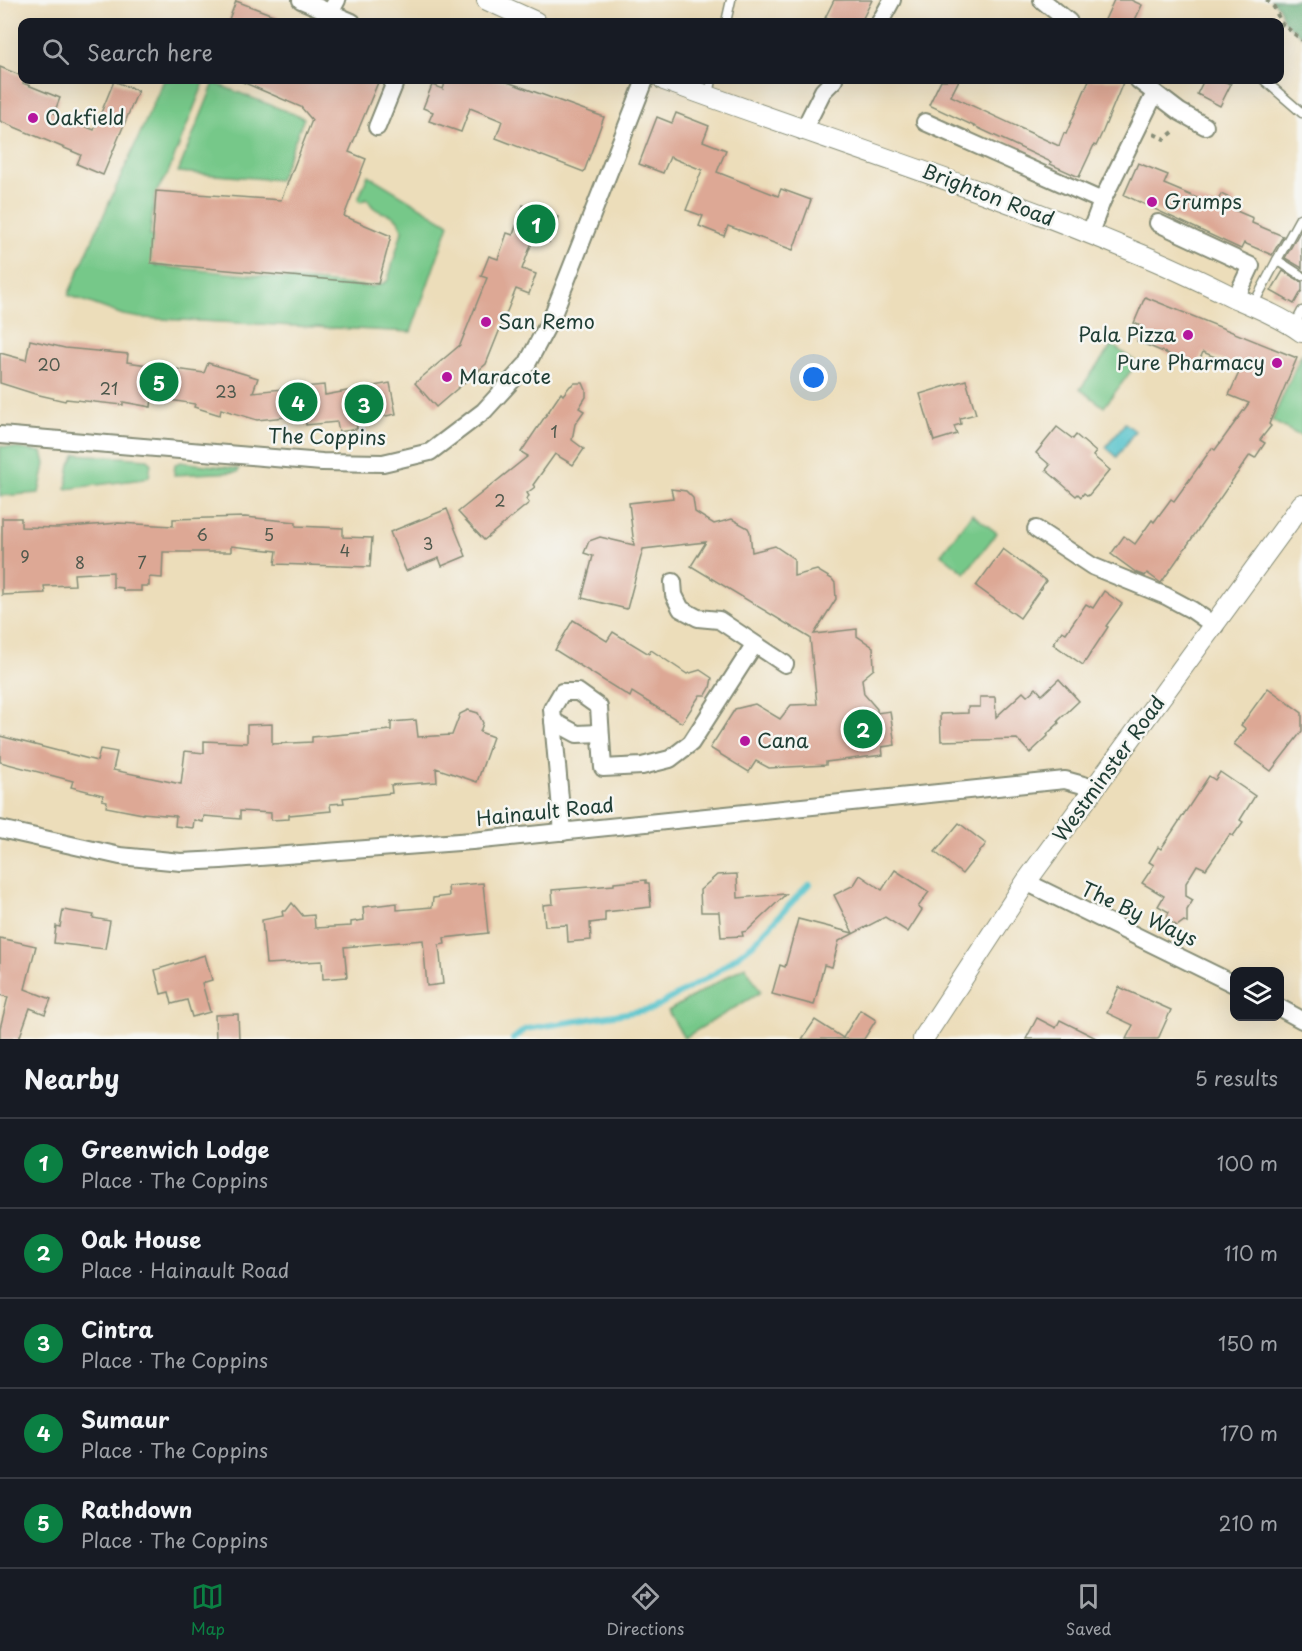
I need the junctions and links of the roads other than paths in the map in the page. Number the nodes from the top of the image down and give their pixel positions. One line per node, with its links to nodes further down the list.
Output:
1 (301, 0): 6 (street)
2 (487, 0): 8 (street)
3 (731, 0): 9 (lane)
4 (892, 0): 10 (street)
5 (1047, 4): 11 (street); 12 (street)
6 (334, 7): 7 (street)
7 (346, 18)
8 (527, 18)
9 (727, 18)
10 (882, 18)
11 (1038, 18)
12 (1064, 18)
13 (394, 84): 24 (street)
14 (643, 84): 34 (street, The Coppins)
15 (687, 84): 19 (street, Brighton Road)
16 (830, 84): 25 (street)
17 (1143, 84): 20 (street)
18 (1269, 84): 21 (lane)
19 (710, 88): 25 (street, Brighton Road)
20 (1155, 93): 23 (street); 26 (street)
21 (1302, 113)
22 (925, 122): 26 (street)
23 (1200, 123)
24 (377, 127)
25 (803, 131): 29 (street, Brighton Road)
26 (1102, 201): 29 (street)
27 (1302, 219): 30 (lane)
28 (1158, 223): 32 (street)
29 (1090, 233): 32 (street, Brighton Road)
30 (1277, 260): 31 (lane); 32 (lane)
31 (1302, 276)
32 (1244, 302): 33 (street, Brighton Road)
33 (1299, 323)
34 (0, 435)
35 (1302, 504): 38 (street, Westminster Road)
36 (1036, 529): 38 (street)
37 (673, 582): 39 (street)
38 (1215, 626): 43 (street, Westminster Road)
39 (754, 645): 40 (street); 42 (street)
40 (786, 664)
41 (553, 721): 42 (street); 42 (street); 45 (street)
42 (600, 733)
43 (1094, 788): 45 (street, Hainault Road); 46 (street, Westminster Road)
44 (0, 829): 45 (street, Hainault Road)
45 (563, 832)
46 (1026, 882): 47 (street, The By Ways); 50 (street, Westminster Road)
47 (1230, 982)
48 (1284, 1010): 49 (street)
49 (1302, 1020)
50 (923, 1039)

